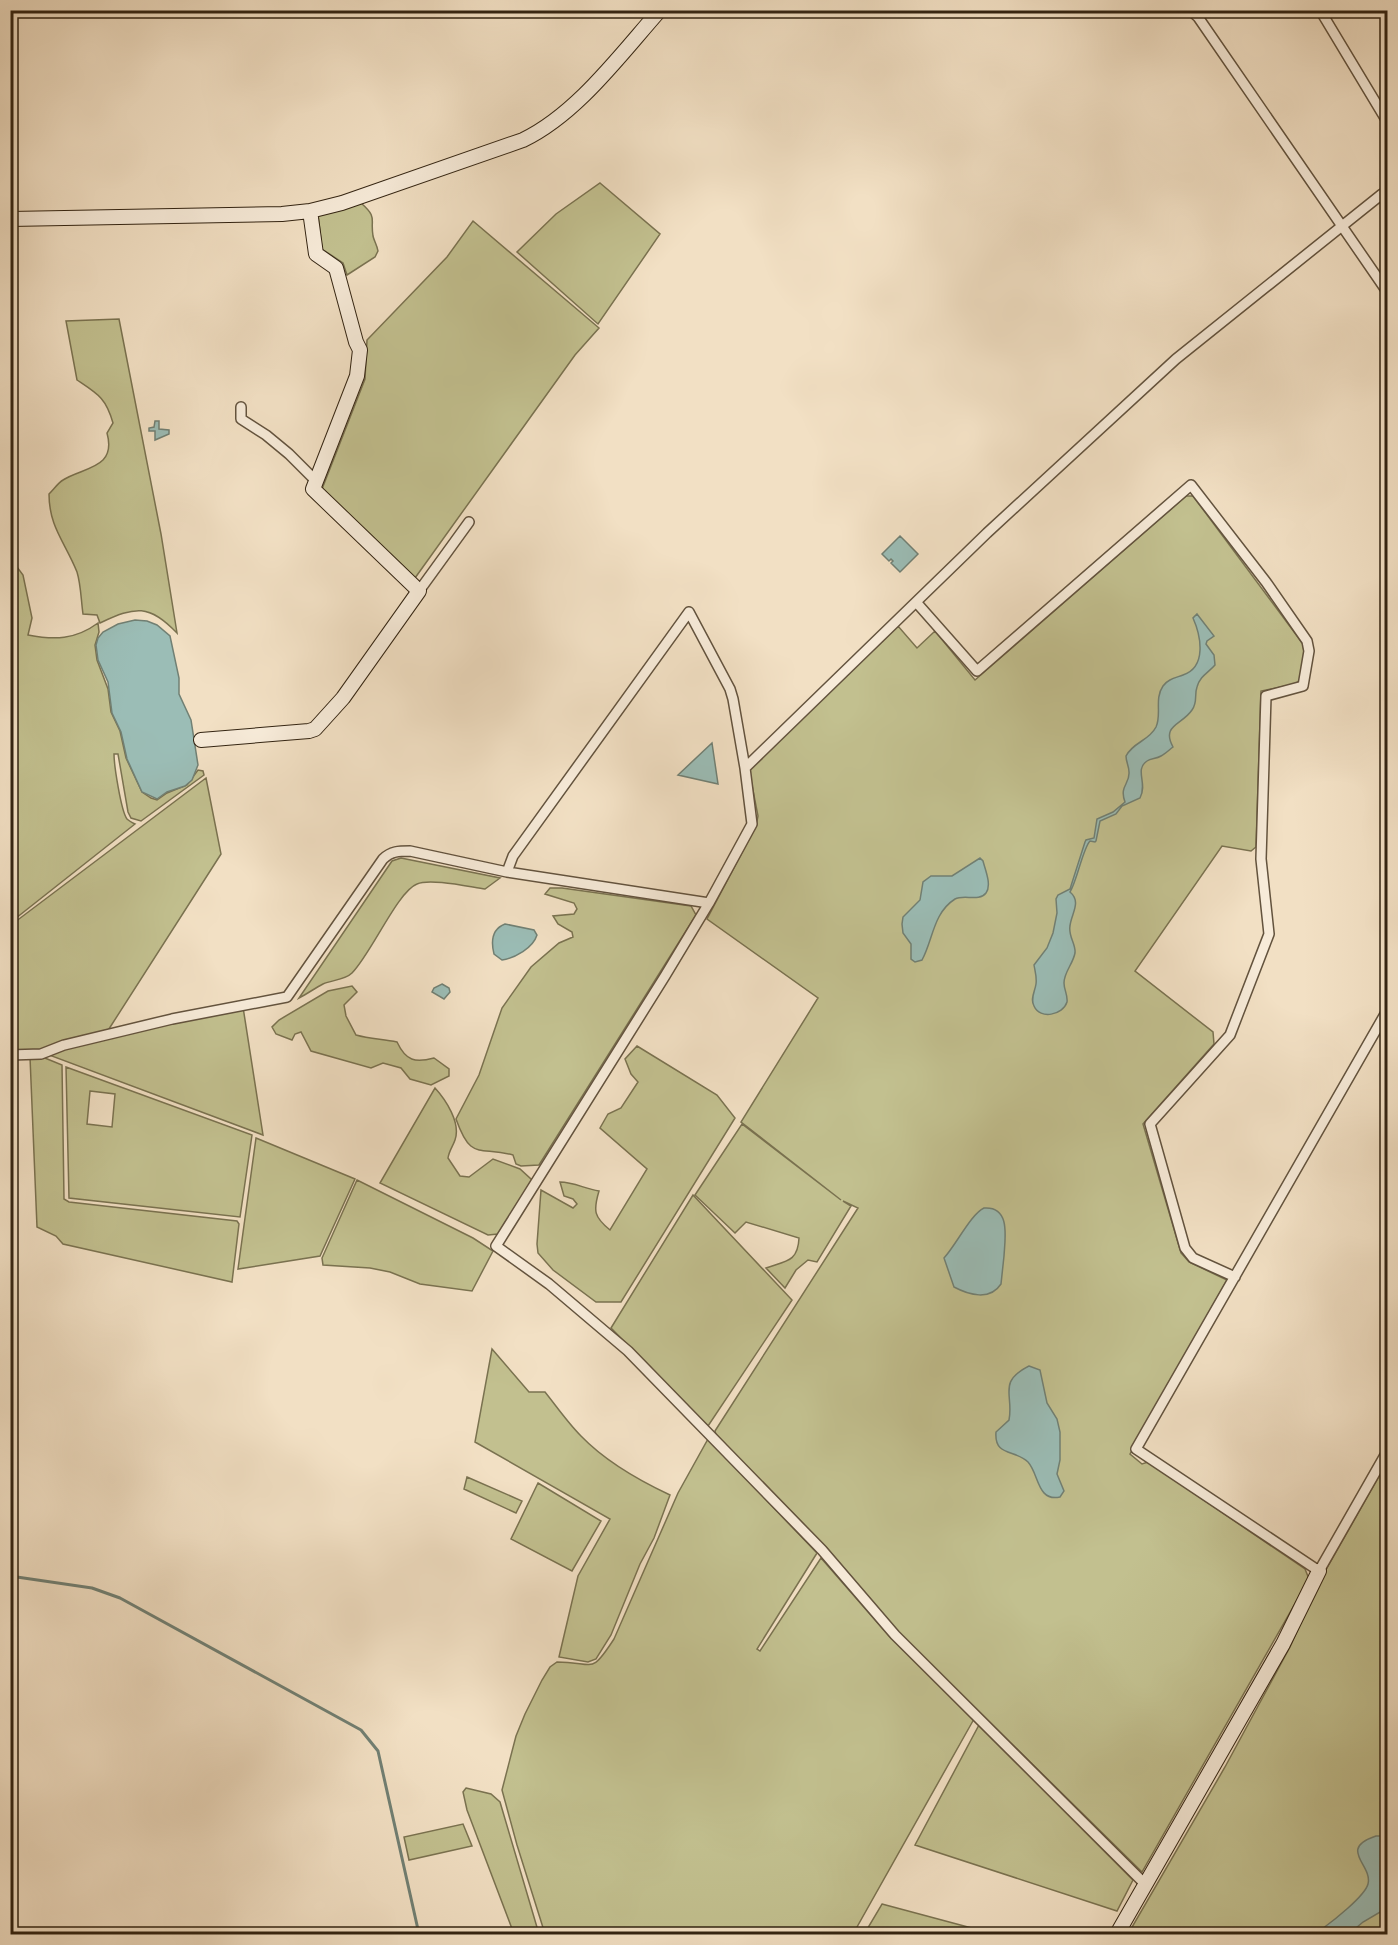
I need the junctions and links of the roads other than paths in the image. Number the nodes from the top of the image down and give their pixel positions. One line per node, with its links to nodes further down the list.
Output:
1 (660, 10): 6 (street)
2 (1190, 10): 8 (street)
3 (1320, 10): 4 (street)
4 (1388, 123)
5 (1388, 196): 8 (street)
6 (310, 211): 7 (street); 11 (street)
7 (10, 219)
8 (1342, 226): 9 (street); 14 (street)
9 (1388, 293)
10 (242, 407): 11 (street)
11 (316, 481): 13 (street)
12 (469, 522): 13 (street)
13 (419, 591): 15 (street)
14 (916, 602): 16 (street); 21 (street)
15 (201, 740)
16 (745, 768): 17 (street); 18 (street)
17 (507, 872): 18 (street); 20 (street)
18 (709, 903): 24 (street)
19 (1388, 1009): 21 (street)
20 (10, 1054)
21 (1235, 1277): 23 (street)
22 (1388, 1450): 23 (street)
23 (1319, 1571): 24 (street)
24 (1146, 1884): 25 (street)
25 (1117, 1935)

